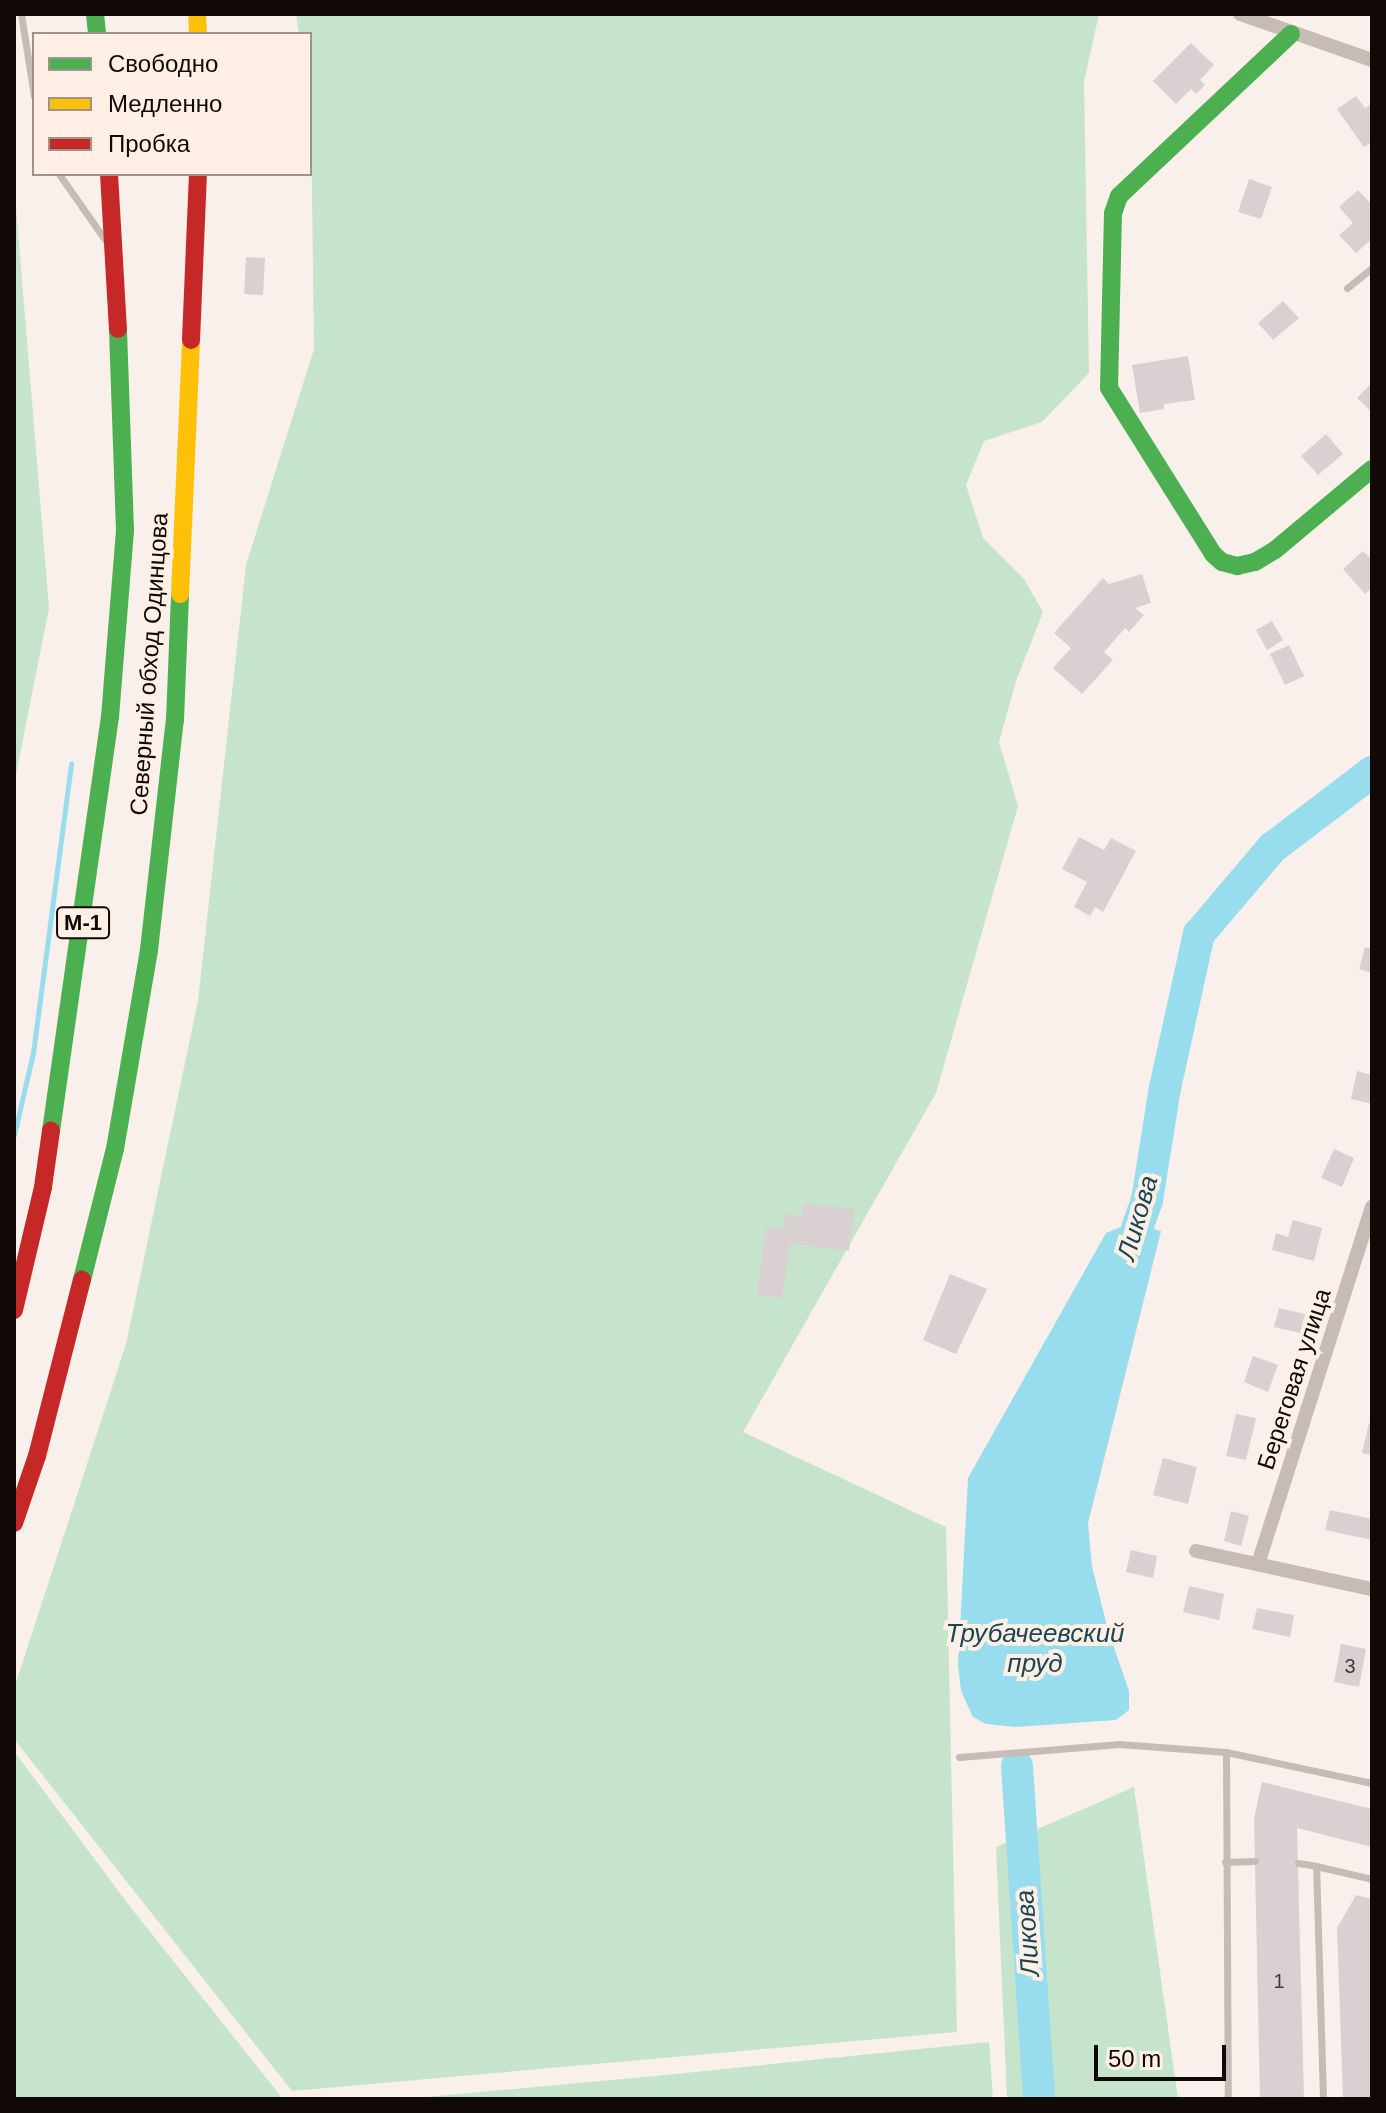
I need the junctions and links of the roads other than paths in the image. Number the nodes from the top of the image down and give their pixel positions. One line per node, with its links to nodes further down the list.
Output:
1 (21, 14): 5 (lane)
2 (1240, 14): 3 (street)
3 (1291, 34): 4 (street); 12 (main road)
4 (1372, 60)
5 (32, 83)
6 (60, 176): 9 (lane)
7 (109, 176): 9 (main road, Северный обход Одинцова / М-1)
8 (198, 176): 15 (main road, Северный обход Одинцова)
9 (116, 255): 14 (main road, Северный обход Одинцова / М-1)
10 (1372, 268): 11 (lane)
11 (1347, 288)
12 (1372, 469)
13 (1372, 1207): 17 (street, Береговая улица)
14 (14, 1310)
15 (14, 1523)
16 (1196, 1551): 17 (street)
17 (1258, 1564): 18 (street)
18 (1372, 1589)
19 (1226, 1752): 20 (lane); 21 (lane); 23 (lane)
20 (959, 1757)
21 (1372, 1783)
22 (1255, 1861): 23 (lane)
23 (1225, 1862): 27 (lane)
24 (1298, 1863): 25 (lane)
25 (1316, 1866): 26 (lane); 28 (lane)
26 (1372, 1879)
27 (1228, 2099)
28 (1323, 2099)

